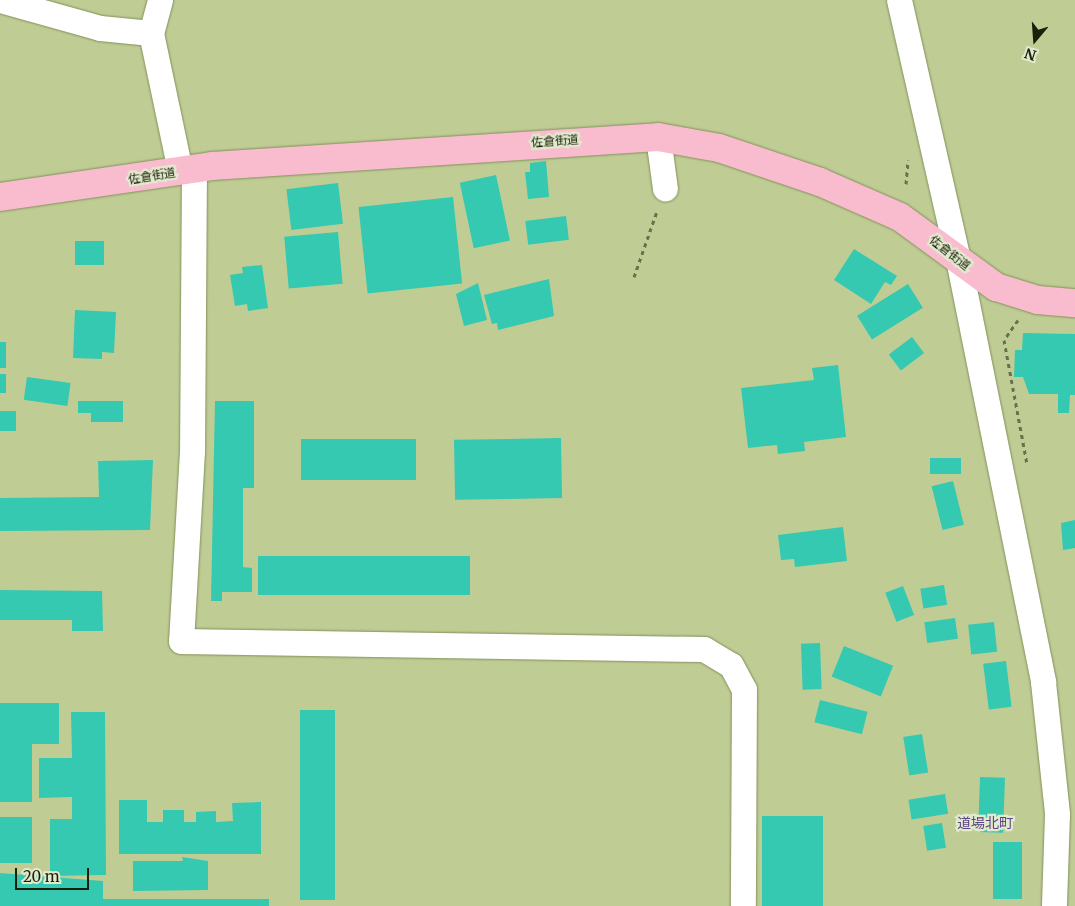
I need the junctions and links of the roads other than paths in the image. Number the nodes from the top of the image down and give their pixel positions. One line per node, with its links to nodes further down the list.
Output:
1 (0, 0): 4 (street)
2 (160, 0): 4 (street)
3 (898, 0): 9 (street)
4 (151, 33): 6 (street)
5 (658, 137): 6 (highway, 佐倉街道); 7 (street); 9 (highway, 佐倉街道)
6 (187, 170): 8 (highway, 佐倉街道); 11 (street)
7 (665, 189)
8 (0, 197)
9 (958, 259): 10 (highway, 佐倉街道); 12 (street)
10 (1075, 303)
11 (743, 906)
12 (1054, 906)

